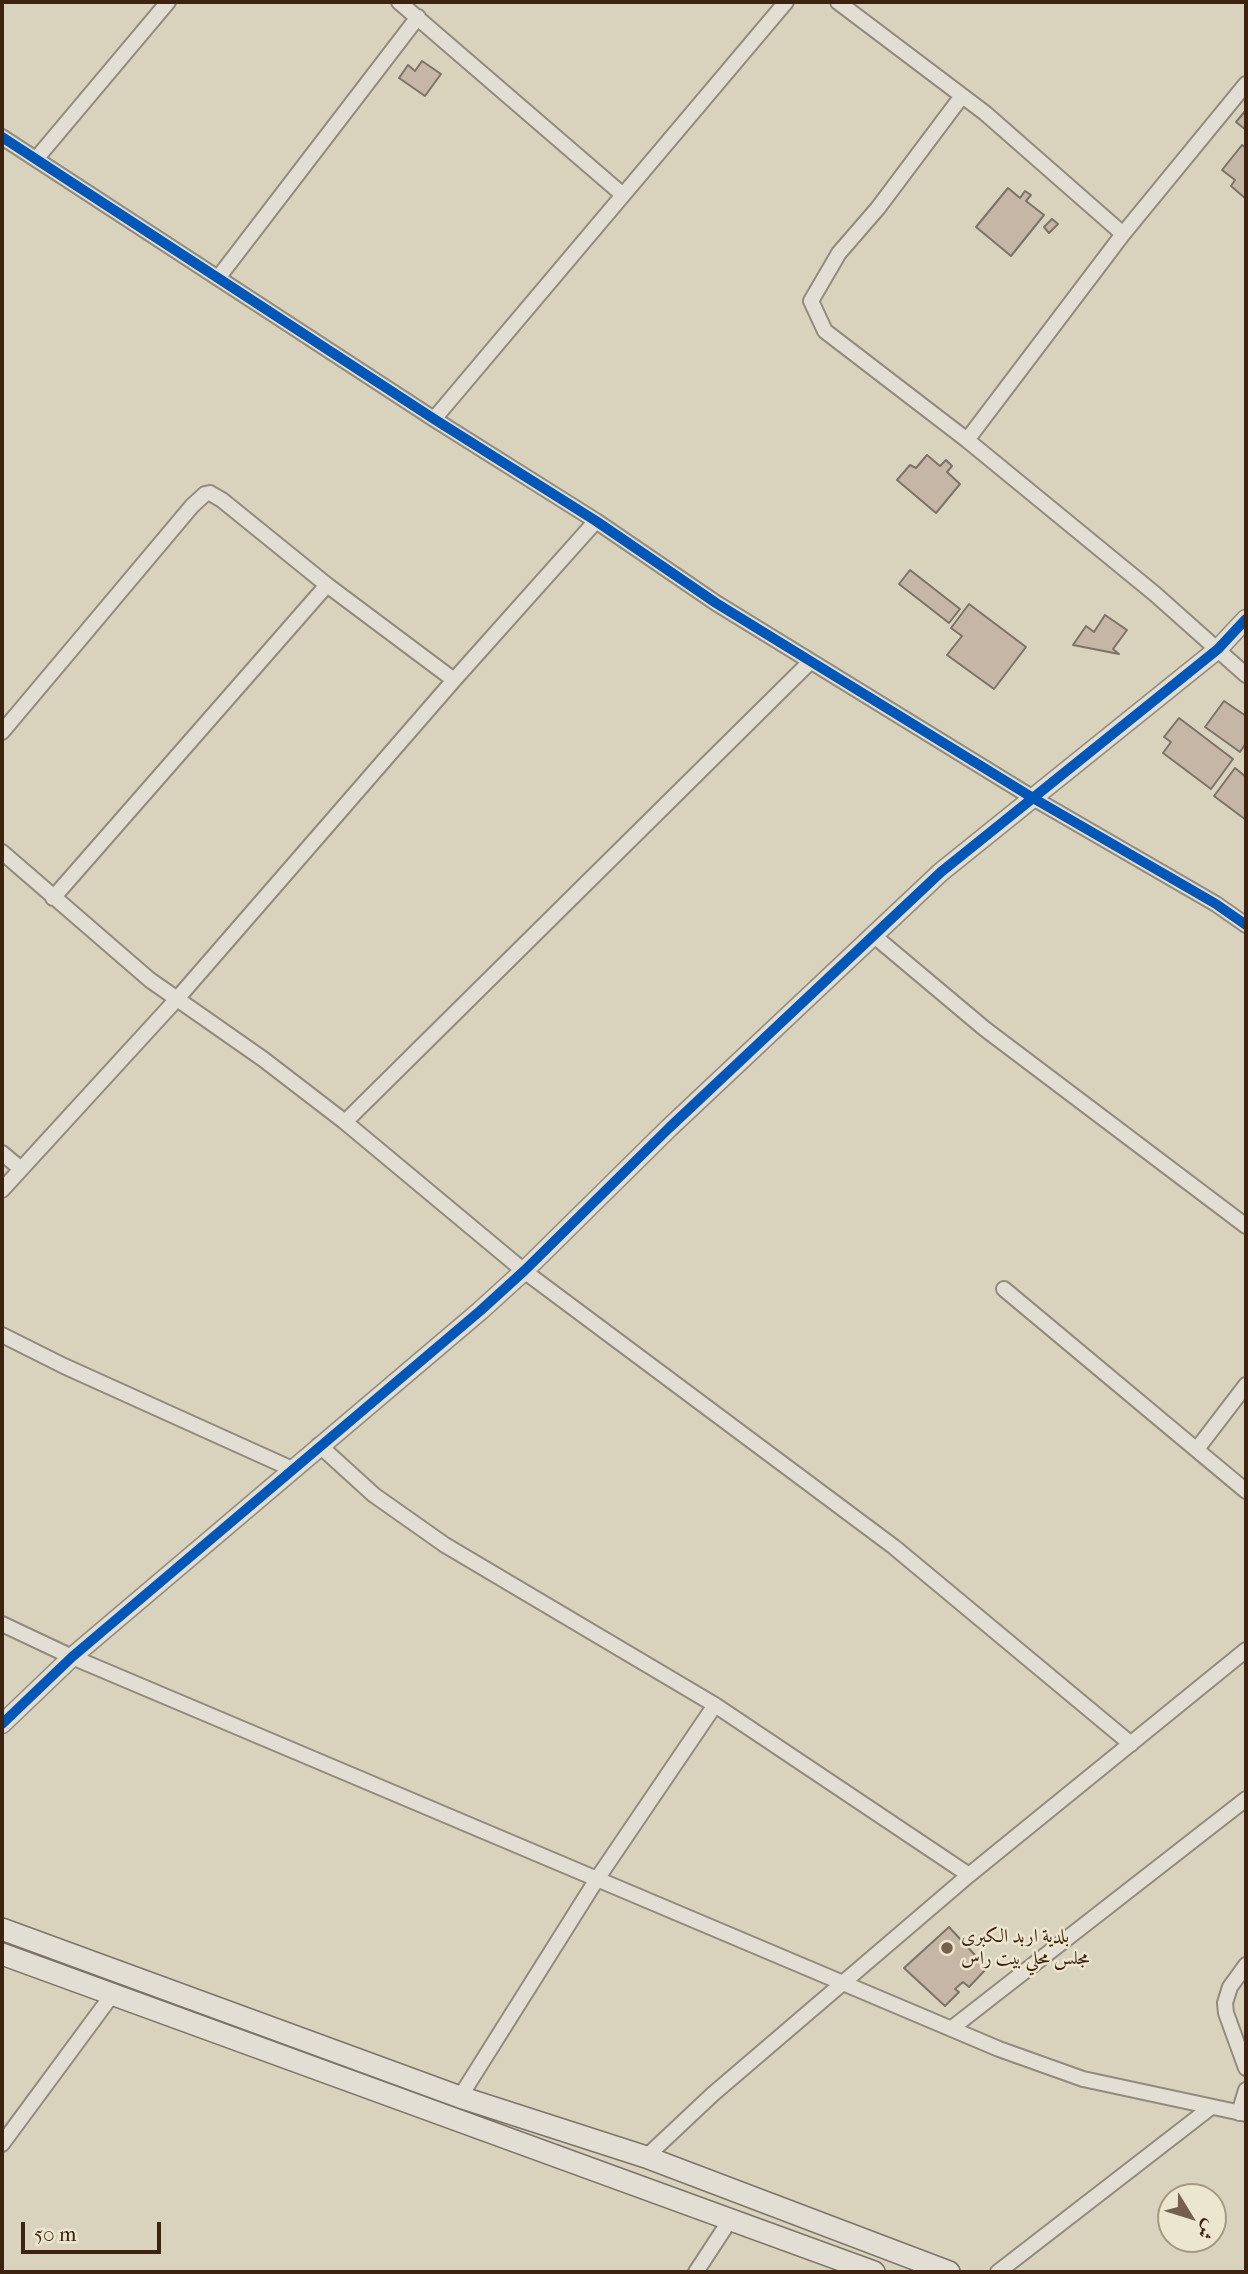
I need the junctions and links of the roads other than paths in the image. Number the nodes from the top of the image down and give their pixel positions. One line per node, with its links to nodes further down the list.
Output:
1 (168, 2): 9 (street)
2 (399, 2): 5 (street)
3 (786, 2): 10 (street)
4 (838, 2): 7 (street)
5 (418, 17): 10 (street); 12 (street)
6 (1246, 84): 11 (street)
7 (962, 96): 11 (street); 14 (street)
8 (2, 137): 9 (street)
9 (36, 159): 12 (street)
10 (624, 195): 13 (street)
11 (1123, 234): 14 (street)
12 (218, 278): 13 (street)
13 (434, 419): 15 (street)
14 (967, 440): 18 (street)
15 (596, 521): 19 (street); 21 (street)
16 (327, 584): 21 (street); 22 (street); 25 (street)
17 (1246, 619): 18 (street)
18 (1218, 649): 20 (street); 23 (street)
19 (810, 662): 23 (street); 29 (street)
20 (1246, 675)
21 (454, 680): 28 (street)
22 (2, 732)
23 (1033, 798): 26 (street); 27 (street)
24 (2, 852): 25 (street)
25 (53, 898): 28 (street)
26 (1246, 925)
27 (873, 935): 33 (street); 34 (street)
28 (176, 1000): 29 (street); 31 (street)
29 (345, 1122): 34 (street)
30 (2, 1153): 31 (street)
31 (21, 1169): 32 (street)
32 (2, 1190)
33 (1246, 1226)
34 (524, 1271): 38 (street); 47 (street)
35 (1004, 1289): 39 (street)
36 (2, 1335): 40 (street)
37 (1246, 1385): 39 (street)
38 (320, 1445): 40 (street); 45 (street)
39 (1197, 1449): 41 (street)
40 (292, 1469): 44 (street)
41 (1246, 1491)
42 (2, 1624): 44 (street)
43 (1246, 1650): 47 (street)
44 (72, 1657): 46 (street); 50 (street)
45 (715, 1705): 49 (street); 50 (street)
46 (2, 1724)
47 (1131, 1744): 49 (street)
48 (1246, 1799): 56 (street)
49 (969, 1875): 54 (street)
50 (597, 1880): 54 (street); 59 (street)
51 (2, 1929): 59 (main road)
52 (2, 1954): 55 (main road)
53 (1246, 1965): 57 (street)
54 (842, 1982): 56 (street); 63 (street)
55 (112, 1995): 62 (street); 64 (main road)
56 (952, 2028): 60 (street)
57 (1246, 2068)
58 (1246, 2090): 61 (street)
59 (460, 2097): 63 (main road)
60 (1210, 2108): 61 (street); 68 (street)
61 (1242, 2113)
62 (2, 2144)
63 (646, 2157): 67 (main road)
64 (730, 2220): 65 (street); 66 (main road)
65 (695, 2272)
66 (873, 2272)
67 (949, 2272)
68 (998, 2272)

